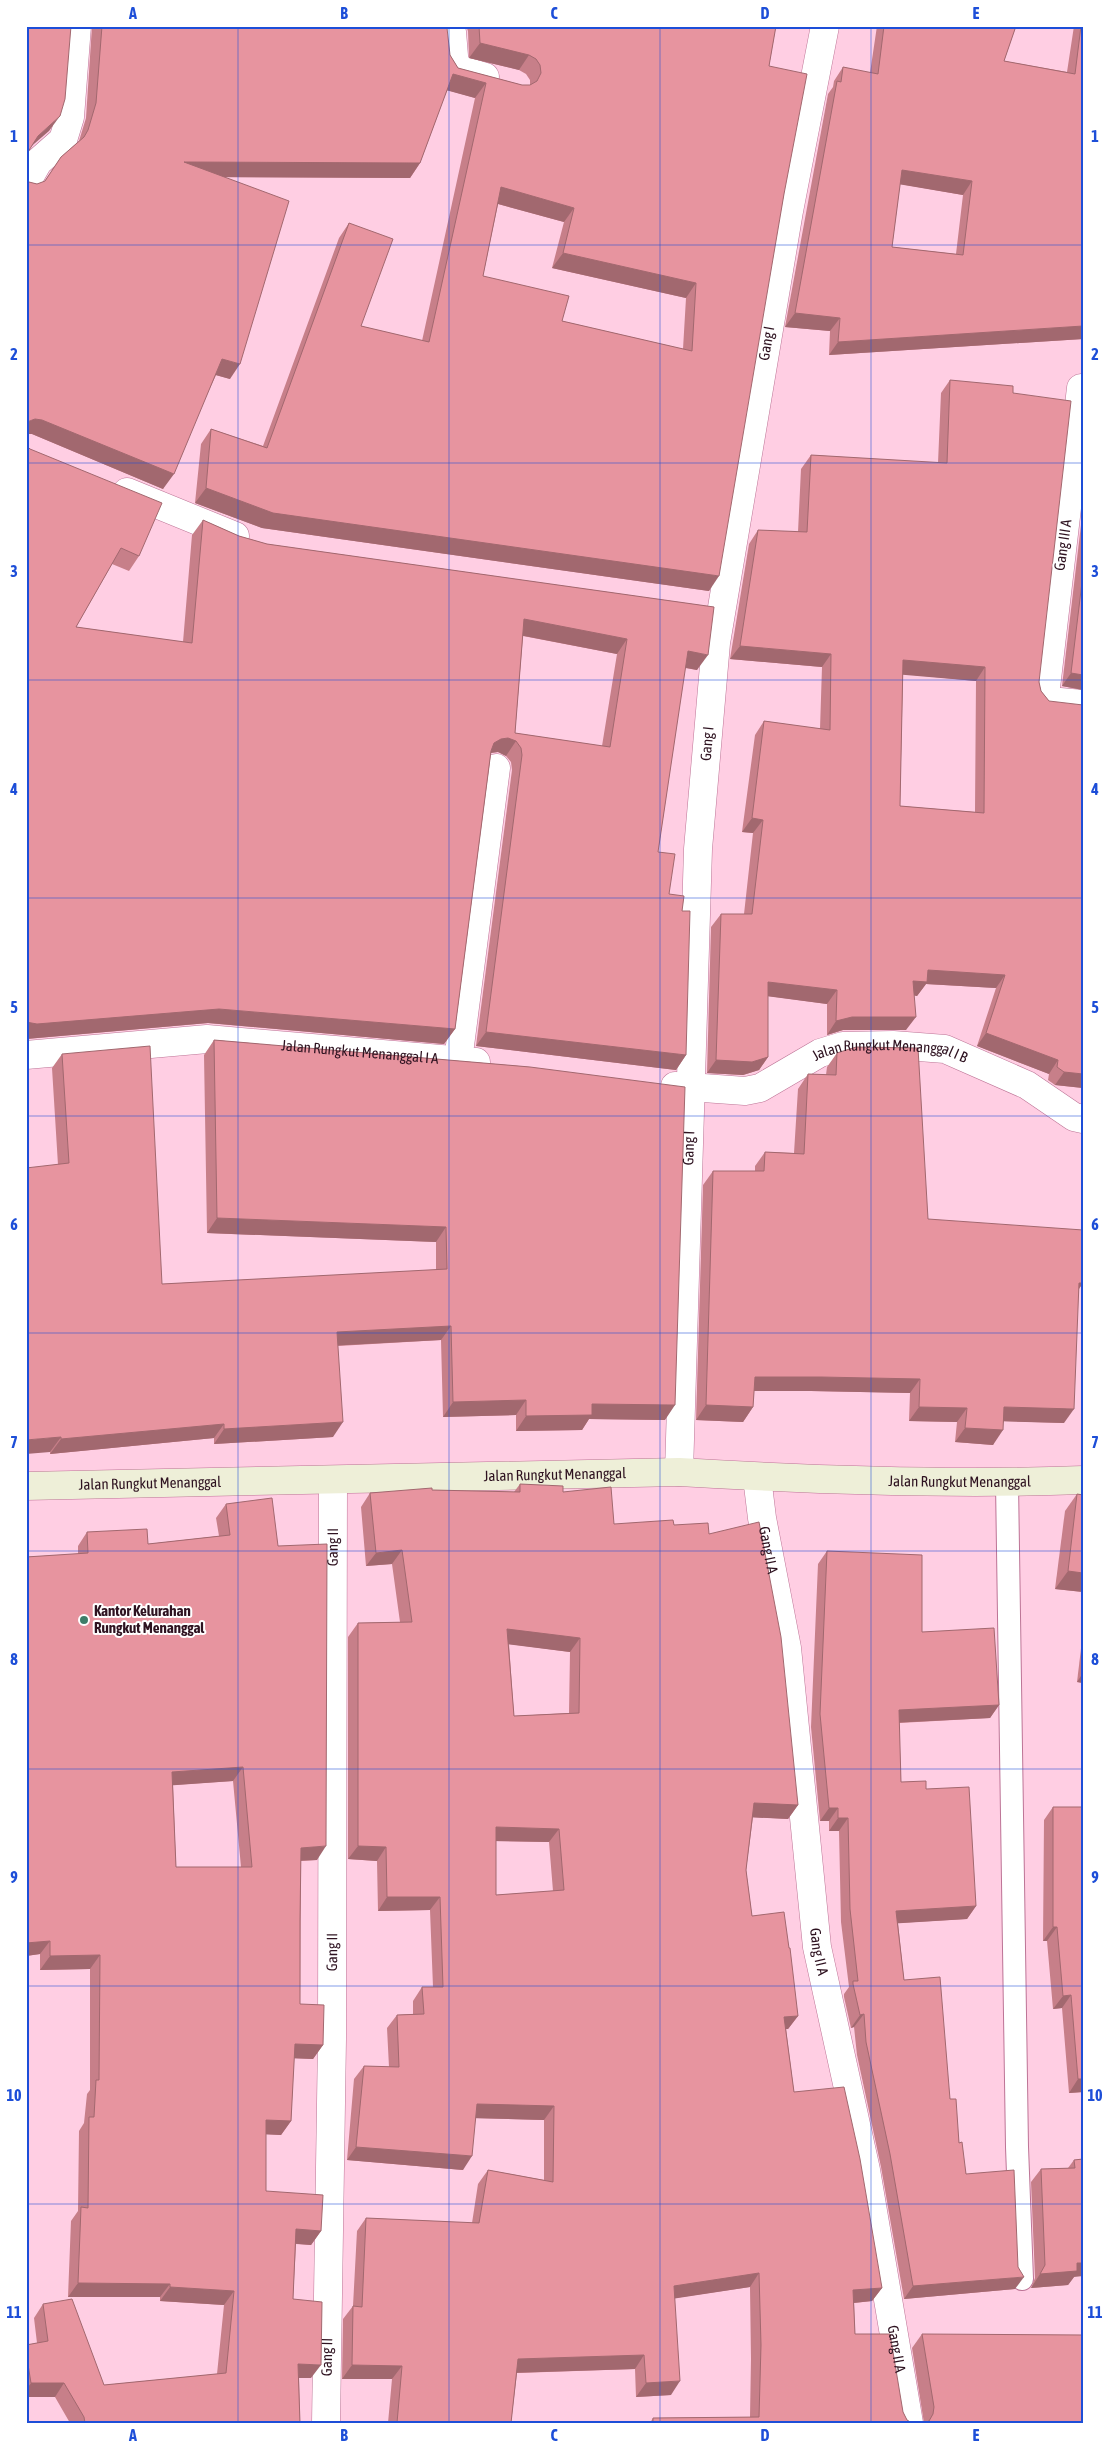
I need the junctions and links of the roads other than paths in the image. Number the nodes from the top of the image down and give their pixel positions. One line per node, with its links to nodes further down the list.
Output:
1 (77, 26): 5 (street)
2 (423, 26): 4 (street)
3 (825, 26): 15 (street, Gang I)
4 (506, 82)
5 (30, 167)
6 (1081, 388): 9 (street, Gang III A)
7 (106, 483): 8 (street)
8 (259, 543)
9 (1083, 704)
10 (496, 768): 12 (street)
11 (26, 1055): 12 (street, Jalan Rungkut Menanggal I A)
12 (458, 1061): 13 (street, Jalan Rungkut Menanggal I A)
13 (503, 1065)
14 (654, 1083): 15 (street)
15 (692, 1088): 16 (street, Jalan Rungkut Menanggal I B); 17 (street, Gang I)
16 (1083, 1119)
17 (679, 1472): 18 (main road, Jalan Rungkut Menanggal); 19 (main road, Jalan Rungkut Menanggal)
18 (757, 1477): 21 (main road, Jalan Rungkut Menanggal); 25 (street, Gang II A)
19 (333, 1480): 22 (main road, Jalan Rungkut Menanggal); 24 (street, Gang II)
20 (1083, 1480): 21 (main road, Jalan Rungkut Menanggal)
21 (1007, 1483): 23 (lane)
22 (26, 1486)
23 (1022, 2279)
24 (326, 2423)
25 (909, 2423)

